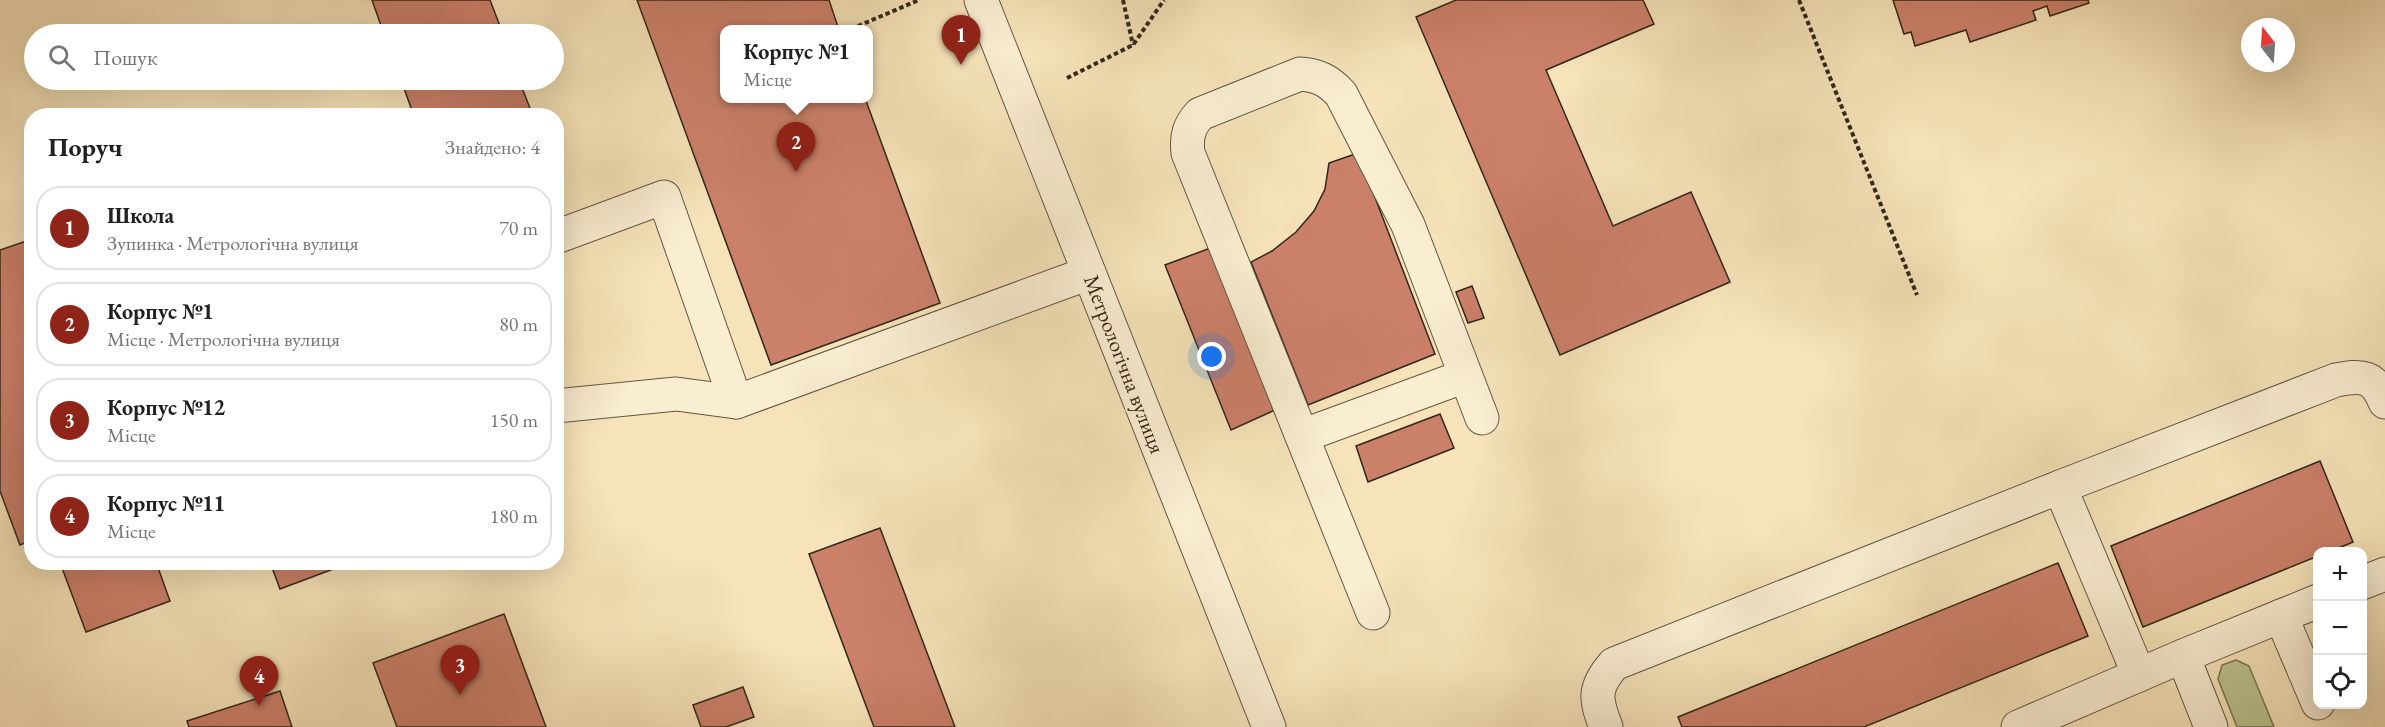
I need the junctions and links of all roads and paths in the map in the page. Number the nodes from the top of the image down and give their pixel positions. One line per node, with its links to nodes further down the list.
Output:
1 (919, 0): 6 (path)
2 (981, 0): 10 (street, Метрологічна вулиця)
3 (1123, 0): 7 (path)
4 (1164, 0): 7 (path)
5 (1799, 0): 11 (path)
6 (860, 25)
7 (1133, 45): 8 (path)
8 (1067, 78)
9 (564, 234): 13 (street)
10 (1089, 273): 13 (street); 28 (street, Метрологічна вулиця)
11 (1917, 295)
12 (1465, 376): 16 (street); 17 (street); 17 (street)
13 (736, 402): 15 (street)
14 (2385, 402): 18 (street)
15 (564, 405)
16 (1482, 418)
17 (1302, 435): 22 (street)
18 (2060, 487): 25 (street); 29 (street)
19 (2385, 574): 20 (street)
20 (2367, 581)
21 (2313, 603): 23 (street)
22 (1373, 613)
23 (2281, 616): 24 (street); 26 (street)
24 (2183, 656): 25 (street); 31 (street)
25 (2139, 675): 30 (street)
26 (2313, 692)
27 (2320, 709): 32 (street)
28 (1269, 727)
29 (1606, 727)
30 (2018, 727)
31 (2211, 727)
32 (2328, 727)

